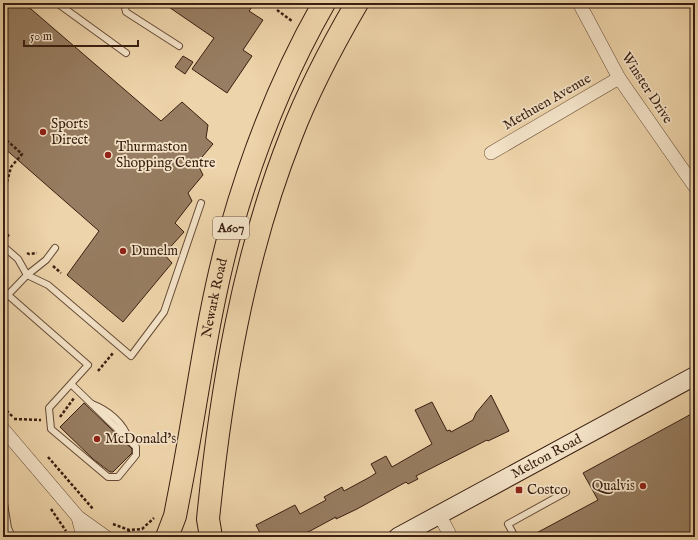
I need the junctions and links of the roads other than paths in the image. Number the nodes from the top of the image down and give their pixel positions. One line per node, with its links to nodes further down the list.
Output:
1 (57, 3): 7 (lane)
2 (124, 3): 6 (lane)
3 (324, 3): 28 (highway, Newark Road / A607)
4 (357, 3): 29 (highway, Newark Road / A607)
5 (579, 3): 8 (street, Winster Drive)
6 (179, 46)
7 (126, 53)
8 (619, 78): 9 (street, Methuen Avenue); 10 (street, Winster Drive)
9 (491, 153)
10 (695, 187)
11 (201, 204): 14 (lane)
12 (3, 246): 14 (lane)
13 (55, 248): 14 (lane)
14 (27, 275): 15 (lane)
15 (8, 295): 16 (lane); 18 (lane)
16 (3, 300)
17 (695, 376): 22 (street, Melton Road)
18 (71, 384): 18 (lane)
19 (3, 429): 23 (street)
20 (566, 492): 32 (lane)
21 (3, 497): 24 (lane)
22 (439, 514): 30 (street, Melton Road); 31 (street)
23 (78, 517): 26 (street); 27 (street)
24 (5, 527): 25 (lane)
25 (12, 537)
26 (83, 537)
27 (106, 537)
28 (167, 537)
29 (211, 537)
30 (398, 537)
31 (451, 537)
32 (515, 537)

